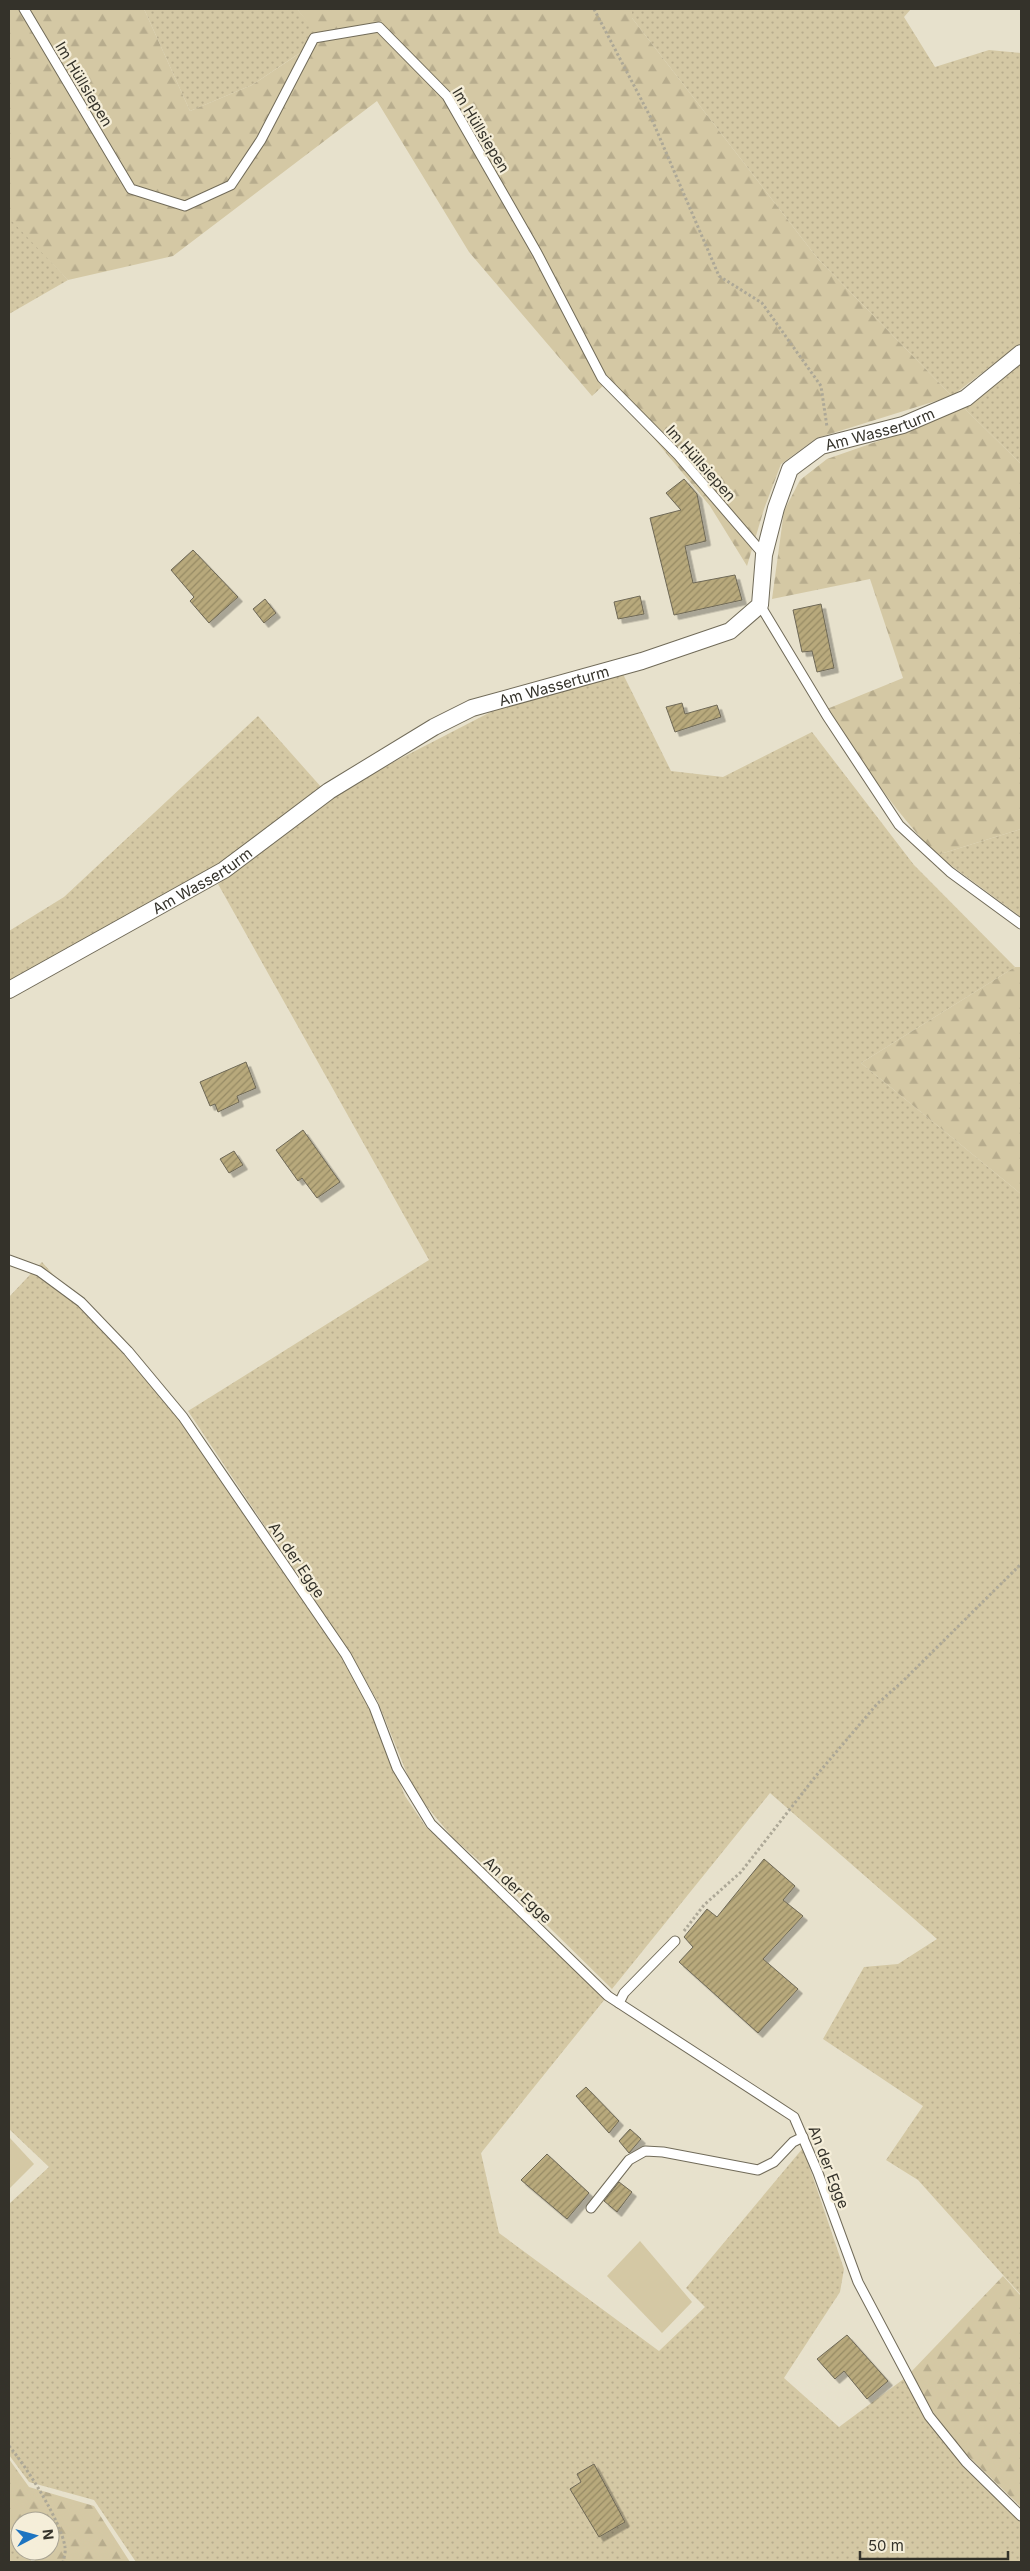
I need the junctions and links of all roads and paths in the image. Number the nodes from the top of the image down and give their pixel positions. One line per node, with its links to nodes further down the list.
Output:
1 (24, 9): 5 (lane, Im Hüllsiepen)
2 (594, 9): 4 (path)
3 (1021, 353): 4 (street, Am Wasserturm)
4 (821, 446): 5 (street, Am Wasserturm)
5 (764, 555): 6 (street, Am Wasserturm)
6 (760, 605): 7 (lane); 8 (street, Am Wasserturm)
7 (1021, 924)
8 (9, 990)
9 (9, 1260): 12 (lane, An der Egge)
10 (1021, 1564): 11 (path)
11 (676, 1941): 12 (lane)
12 (618, 2003): 13 (lane, An der Egge)
13 (803, 2137): 14 (lane); 16 (lane, An der Egge)
14 (591, 2208)
15 (9, 2446): 17 (path)
16 (1021, 2516)
17 (63, 2562)

